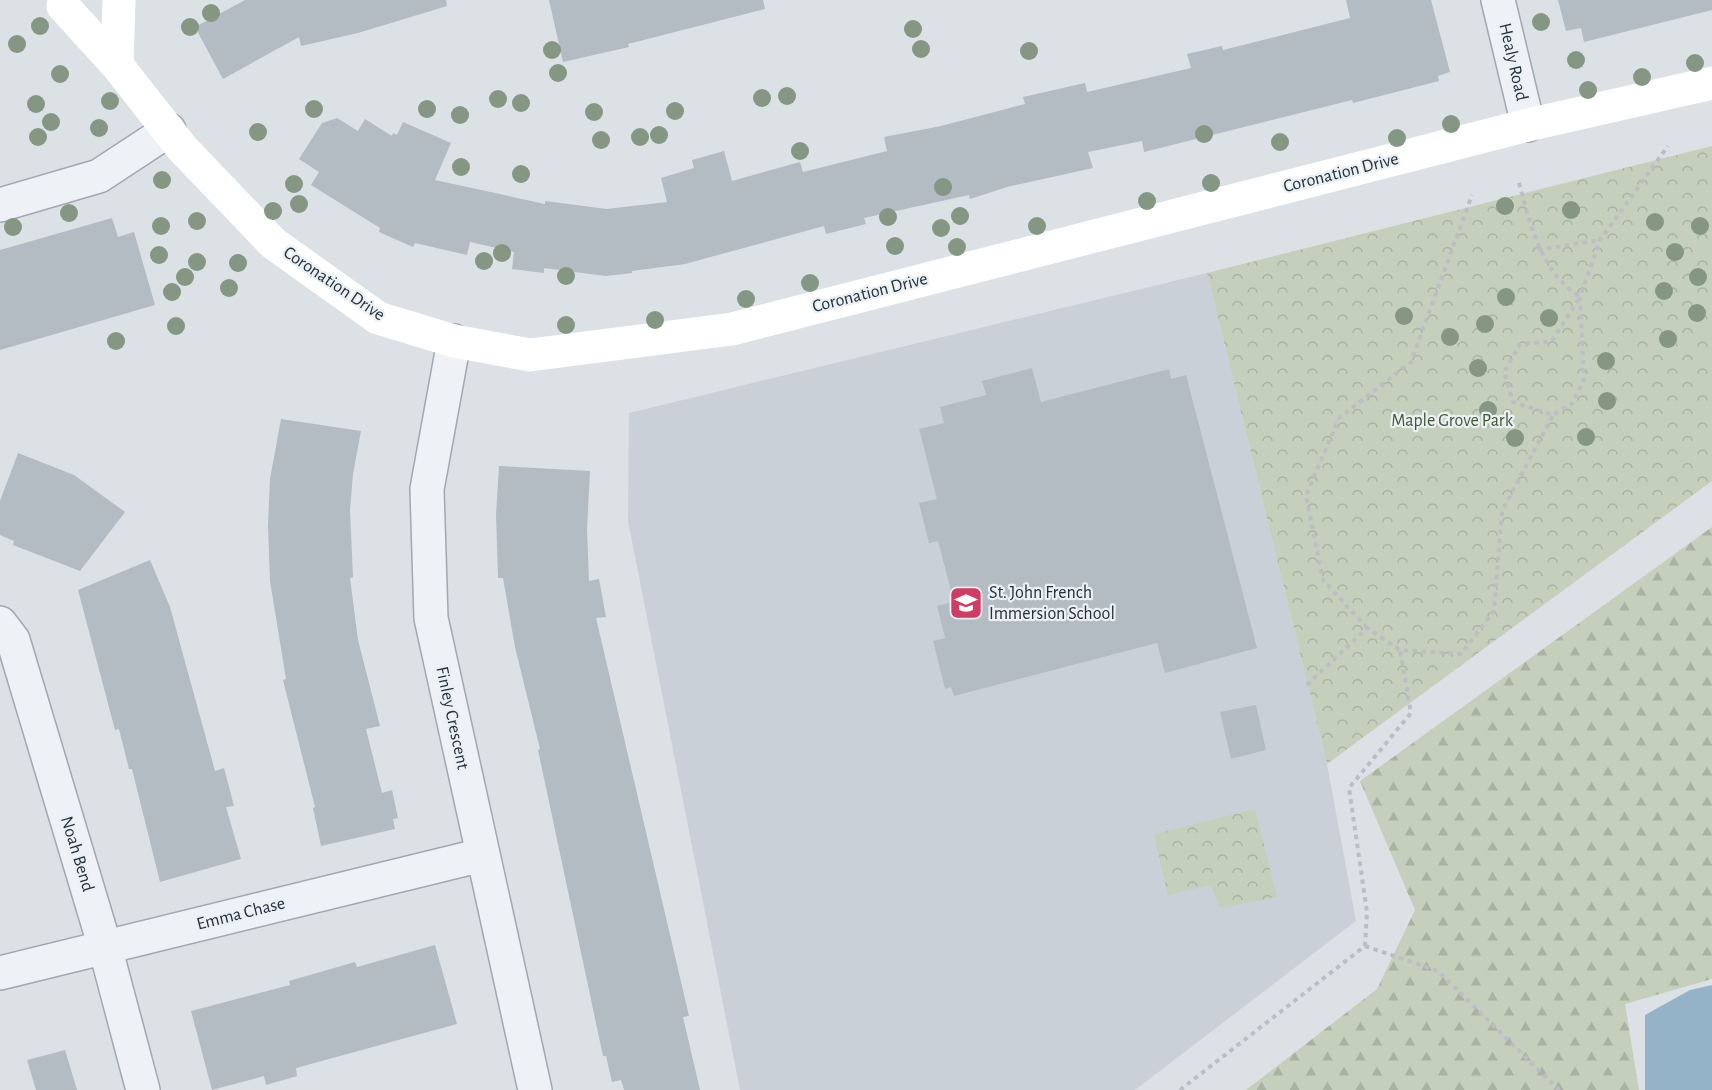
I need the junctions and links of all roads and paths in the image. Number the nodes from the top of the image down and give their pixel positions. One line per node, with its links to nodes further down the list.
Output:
1 (104, 0): 4 (street)
2 (119, 0): 5 (street)
3 (1498, 0): 7 (street, Healy Road)
4 (55, 3): 5 (street, Coronation Drive)
5 (117, 65): 8 (street, Coronation Drive)
6 (1712, 83): 7 (street, Coronation Drive)
7 (1528, 125): 16 (street, Coronation Drive)
8 (169, 130): 12 (street); 16 (street, Coronation Drive)
9 (1668, 146): 13 (path)
10 (1519, 183): 14 (path)
11 (1472, 195): 19 (path)
12 (0, 205)
13 (1600, 240): 14 (path); 15 (path)
14 (1538, 250): 15 (path)
15 (1580, 297): 17 (path); 17 (path)
16 (454, 341): 22 (street, Finley Crescent)
17 (1553, 415): 20 (path)
18 (0, 622): 24 (street, Noah Bend)
19 (1367, 628): 20 (path); 21 (path)
20 (1400, 650): 23 (path)
21 (1307, 686)
22 (482, 855): 24 (street, Emma Chase); 27 (street, Finley Crescent)
23 (1365, 946): 28 (path); 29 (path)
24 (105, 948): 25 (street, Emma Chase); 26 (street, Noah Bend)
25 (0, 973)
26 (142, 1090)
27 (535, 1090)
28 (1180, 1090)
29 (1559, 1090)

